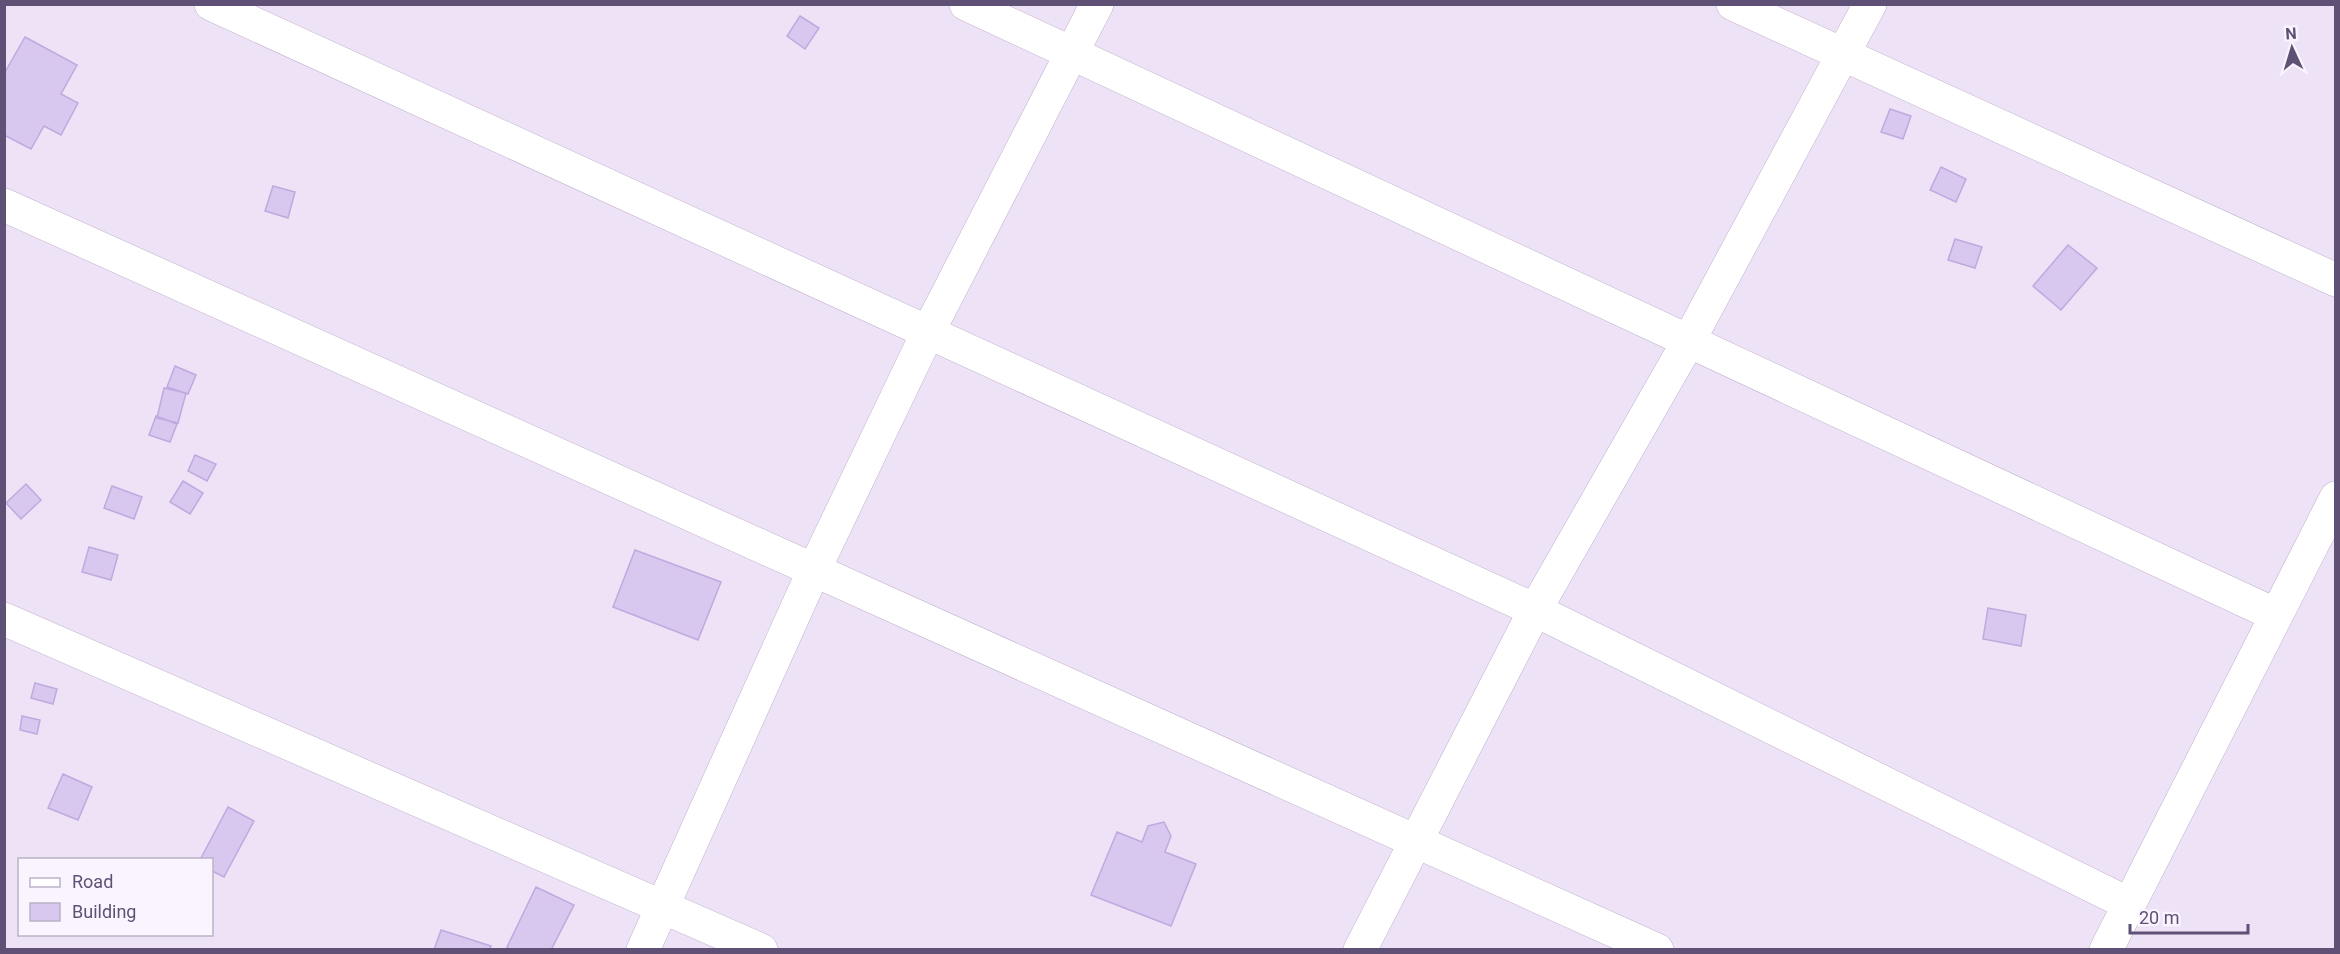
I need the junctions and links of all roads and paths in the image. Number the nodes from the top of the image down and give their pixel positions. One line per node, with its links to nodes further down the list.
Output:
1 (211, 4): 10 (street)
2 (966, 4): 6 (street)
3 (1097, 4): 6 (street)
4 (1733, 4): 7 (street)
5 (1870, 4): 7 (street)
6 (1071, 53): 10 (street); 11 (street)
7 (1844, 55): 9 (street); 11 (street)
8 (4, 205): 13 (street)
9 (2336, 280)
10 (928, 332): 13 (street); 14 (street)
11 (1688, 342): 14 (street); 15 (street)
12 (2336, 498): 15 (street)
13 (814, 570): 17 (street); 19 (street)
14 (1536, 610): 17 (street); 18 (street)
15 (2276, 615): 18 (street)
16 (4, 619): 19 (street)
17 (1416, 841): 22 (street); 23 (street)
18 (2129, 904): 24 (street)
19 (663, 907): 20 (street); 21 (street)
20 (643, 950)
21 (761, 950)
22 (1360, 950)
23 (1658, 950)
24 (2106, 950)

